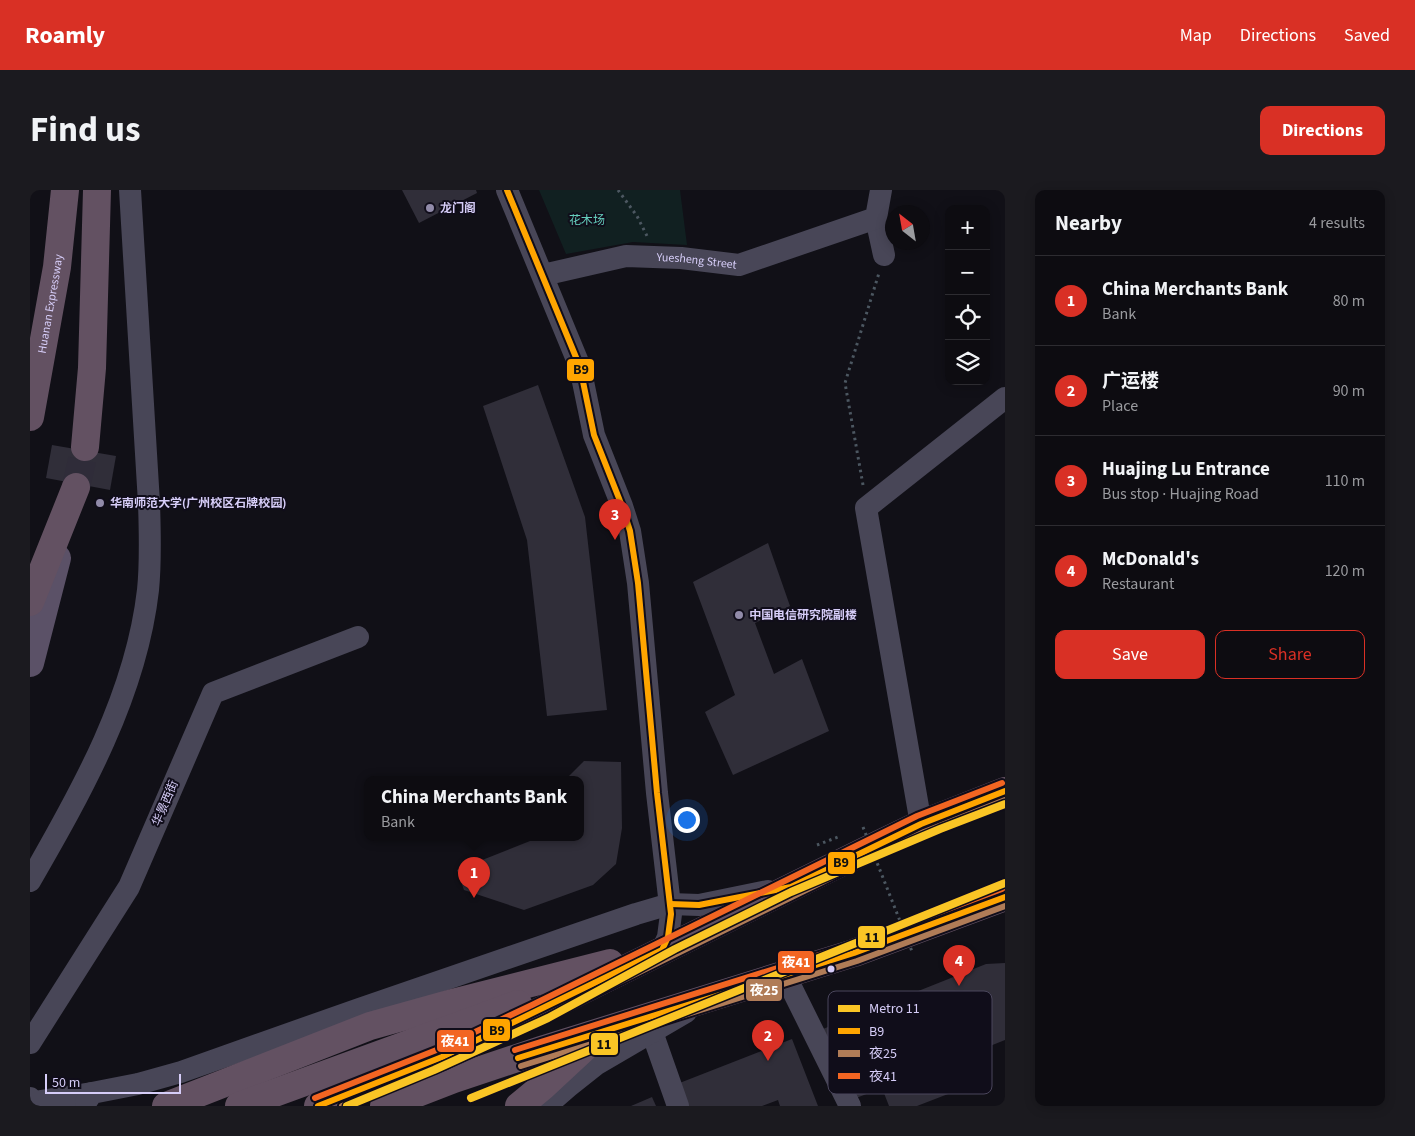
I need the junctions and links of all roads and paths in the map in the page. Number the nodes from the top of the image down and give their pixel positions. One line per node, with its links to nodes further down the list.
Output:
1 (65, 190): 12 (highway, Huanan Expressway)
2 (98, 190): 13 (highway)
3 (130, 190): 22 (street)
4 (507, 190): 10 (street)
5 (618, 190): 9 (path)
6 (881, 190): 7 (street)
7 (876, 218): 8 (street); 9 (street, Yuesheng Street)
8 (884, 255): 15 (path)
9 (658, 257): 10 (street, Yuesheng Street)
10 (543, 274): 25 (street)
11 (1005, 398): 15 (street)
12 (30, 417)
13 (85, 447)
14 (76, 486): 16 (highway); 18 (main road)
15 (866, 508): 20 (street)
16 (30, 602)
17 (358, 637): 32 (street, 华景西街)
18 (30, 663)
19 (1005, 791): 20 (highway)
20 (921, 824): 23 (highway)
21 (863, 828): 27 (path, bridge)
22 (30, 881)
23 (791, 886): 25 (street); 26 (highway)
24 (1005, 897): 28 (highway)
25 (670, 904): 26 (street); 35 (street)
26 (662, 950): 37 (highway); 38 (highway); 39 (highway)
27 (913, 954)
28 (785, 975): 29 (highway); 33 (street)
29 (712, 996): 30 (highway); 31 (street)
30 (604, 1030): 40 (highway); 41 (highway)
31 (648, 1035): 36 (street); 42 (street); 43 (street)
32 (30, 1042)
33 (828, 1062)
34 (844, 1094): 44 (street)
35 (32, 1100)
36 (555, 1103)
37 (166, 1106)
38 (239, 1106)
39 (318, 1106)
40 (384, 1106)
41 (518, 1106)
42 (669, 1106)
43 (678, 1106)
44 (850, 1106)

